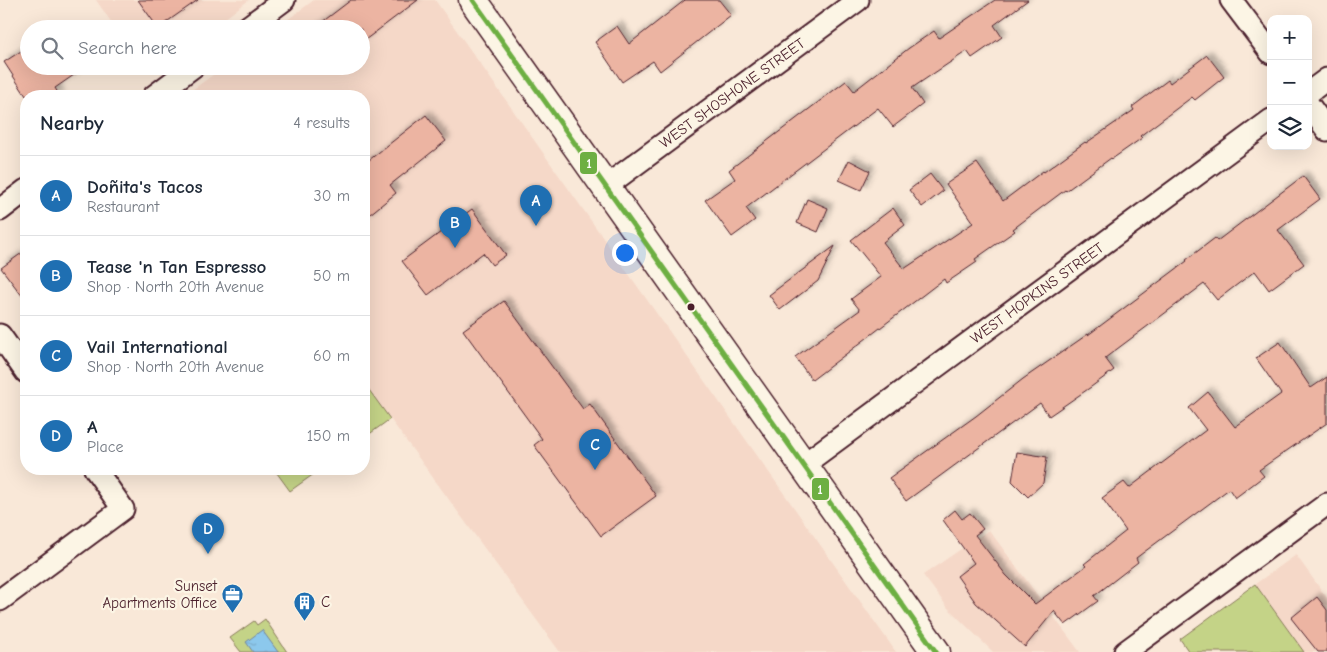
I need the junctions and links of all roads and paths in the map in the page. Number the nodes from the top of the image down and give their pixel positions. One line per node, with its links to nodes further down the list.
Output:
1 (284, 0): 5 (street)
2 (472, 0): 14 (main road)
3 (858, 0): 14 (street, WEST SHOSHONE STREET)
4 (1231, 0): 6 (street)
5 (257, 20)
6 (1267, 48)
7 (182, 75): 10 (street)
8 (1327, 78): 9 (street)
9 (1312, 89)
10 (162, 90)
11 (1309, 105): 13 (street)
12 (1267, 123): 19 (street, WEST HOPKINS STREET)
13 (1327, 130)
14 (605, 186): 19 (main road)
15 (20, 195): 16 (street)
16 (0, 210)
17 (0, 335): 18 (street)
18 (20, 363)
19 (803, 465): 23 (main road)
20 (99, 475): 22 (street)
21 (1327, 504): 24 (street)
22 (0, 600)
23 (936, 652)
24 (1125, 652)

